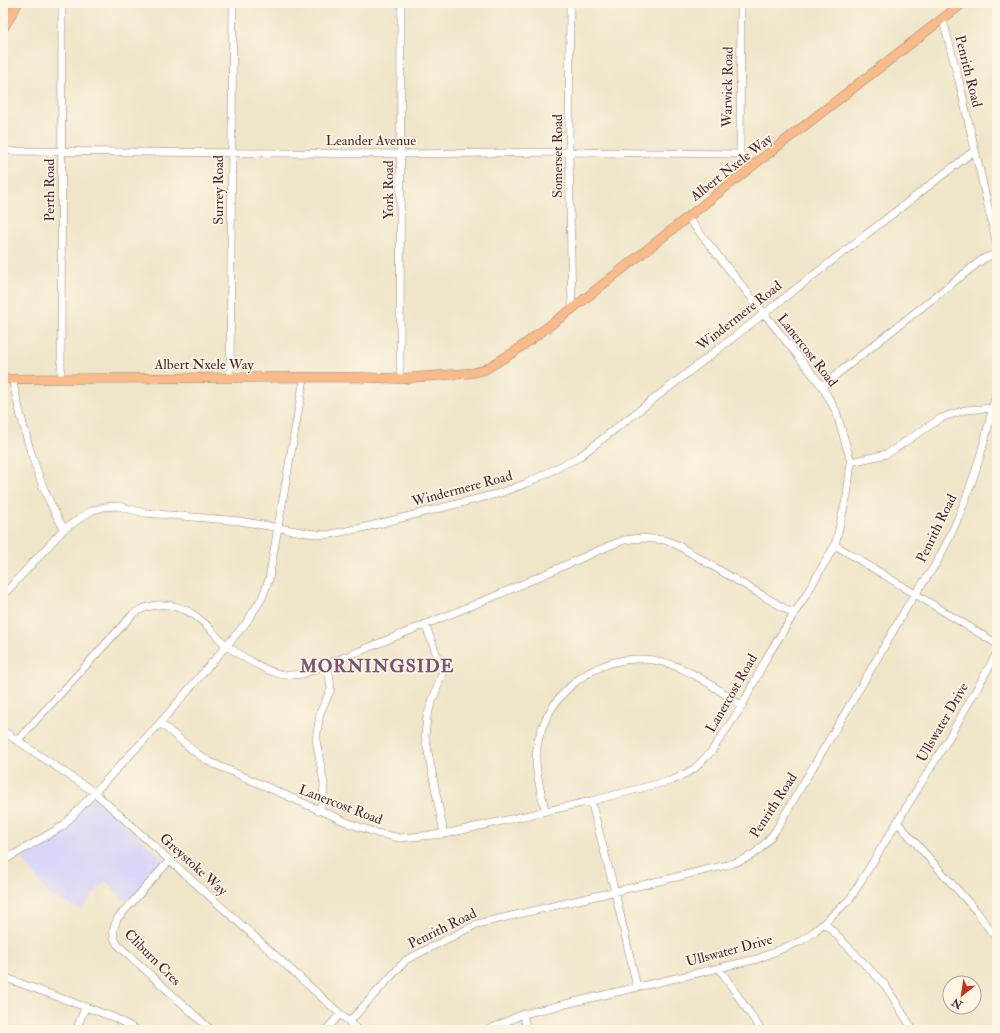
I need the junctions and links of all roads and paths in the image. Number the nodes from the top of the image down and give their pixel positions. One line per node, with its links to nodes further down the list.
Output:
1 (18, 3): 9 (main road)
2 (62, 3): 12 (street, Perth Road)
3 (233, 3): 14 (street, Surrey Road)
4 (401, 3): 15 (street, York Road)
5 (570, 3): 13 (street, Somerset Road)
6 (741, 3): 16 (street, Warwick Road)
7 (963, 3): 8 (main road, Albert Nxele Way)
8 (942, 20): 10 (street, Penrith Road); 17 (main road, Albert Nxele Way)
9 (3, 29)
10 (975, 150): 19 (street, Penrith Road); 22 (street, Windermere Road)
11 (3, 151): 12 (street, Leander Avenue)
12 (62, 152): 14 (street, Leander Avenue); 23 (street, Perth Road)
13 (569, 152): 15 (street, Leander Avenue); 16 (street, Leander Avenue); 21 (street, Somerset Road)
14 (231, 153): 15 (street, Leander Avenue); 24 (street, Surrey Road)
15 (401, 154): 26 (street, York Road)
16 (740, 154): 17 (street)
17 (751, 167): 18 (main road, Albert Nxele Way)
18 (688, 218): 21 (main road, Albert Nxele Way); 22 (street, Lanercost Road)
19 (997, 245)
20 (997, 253): 28 (street)
21 (572, 309): 26 (main road, Albert Nxele Way)
22 (764, 314): 28 (street, Lanercost Road); 32 (street, Windermere Road)
23 (61, 377): 24 (main road, Albert Nxele Way); 27 (main road, Albert Nxele Way)
24 (230, 378): 25 (main road, Albert Nxele Way)
25 (304, 378): 26 (main road, Albert Nxele Way); 32 (street)
26 (402, 378)
27 (8, 379): 33 (street)
28 (822, 386): 31 (street, Lanercost Road)
29 (997, 388): 30 (street, Penrith Road)
30 (993, 408): 31 (street); 35 (street, Penrith Road)
31 (851, 462): 34 (street, Lanercost Road)
32 (278, 527): 33 (street, Windermere Road); 40 (street)
33 (64, 529): 36 (street, Windermere Road)
34 (835, 545): 35 (street); 37 (street, Lanercost Road)
35 (915, 593): 39 (street); 56 (street, Penrith Road)
36 (3, 595)
37 (794, 614): 38 (street); 44 (street, Lanercost Road)
38 (425, 624): 43 (street); 53 (street)
39 (997, 644)
40 (227, 646): 43 (street); 45 (street); 47 (street)
41 (997, 654): 42 (street, Ullswater Drive)
42 (995, 663): 52 (street, Ullswater Drive)
43 (328, 665): 51 (street)
44 (742, 706): 49 (street, Lanercost Road); 50 (street)
45 (160, 722): 48 (street); 51 (street, Lanercost Road)
46 (3, 731): 47 (street, Greystoke Way)
47 (18, 740): 48 (street, Greystoke Way)
48 (94, 792): 54 (street, Greystoke Way); 55 (street)
49 (591, 801): 50 (street, Lanercost Road); 56 (street)
50 (545, 810): 53 (street, Lanercost Road)
51 (318, 811): 53 (street, Lanercost Road)
52 (897, 822): 57 (street, Ullswater Drive); 58 (street)
53 (444, 834)
54 (170, 860): 63 (street, Greystoke Way); 68 (street, Cliburn Cres)
55 (3, 861)
56 (615, 892): 61 (street); 65 (street, Penrith Road)
57 (825, 923): 59 (street, Ullswater Drive); 74 (street)
58 (997, 940)
59 (719, 968): 61 (street, Ullswater Drive); 73 (street)
60 (3, 976): 62 (street)
61 (637, 987): 64 (street, Ullswater Drive)
62 (85, 1008): 66 (street); 67 (street)
63 (340, 1014): 65 (street, Greystoke Way); 69 (street)
64 (523, 1014): 71 (street, Ullswater Drive); 72 (street)
65 (349, 1022): 70 (street, Greystoke Way)
66 (76, 1030)
67 (137, 1030)
68 (211, 1030)
69 (326, 1030)
70 (358, 1030)
71 (488, 1030)
72 (527, 1030)
73 (761, 1030)
74 (913, 1030)

